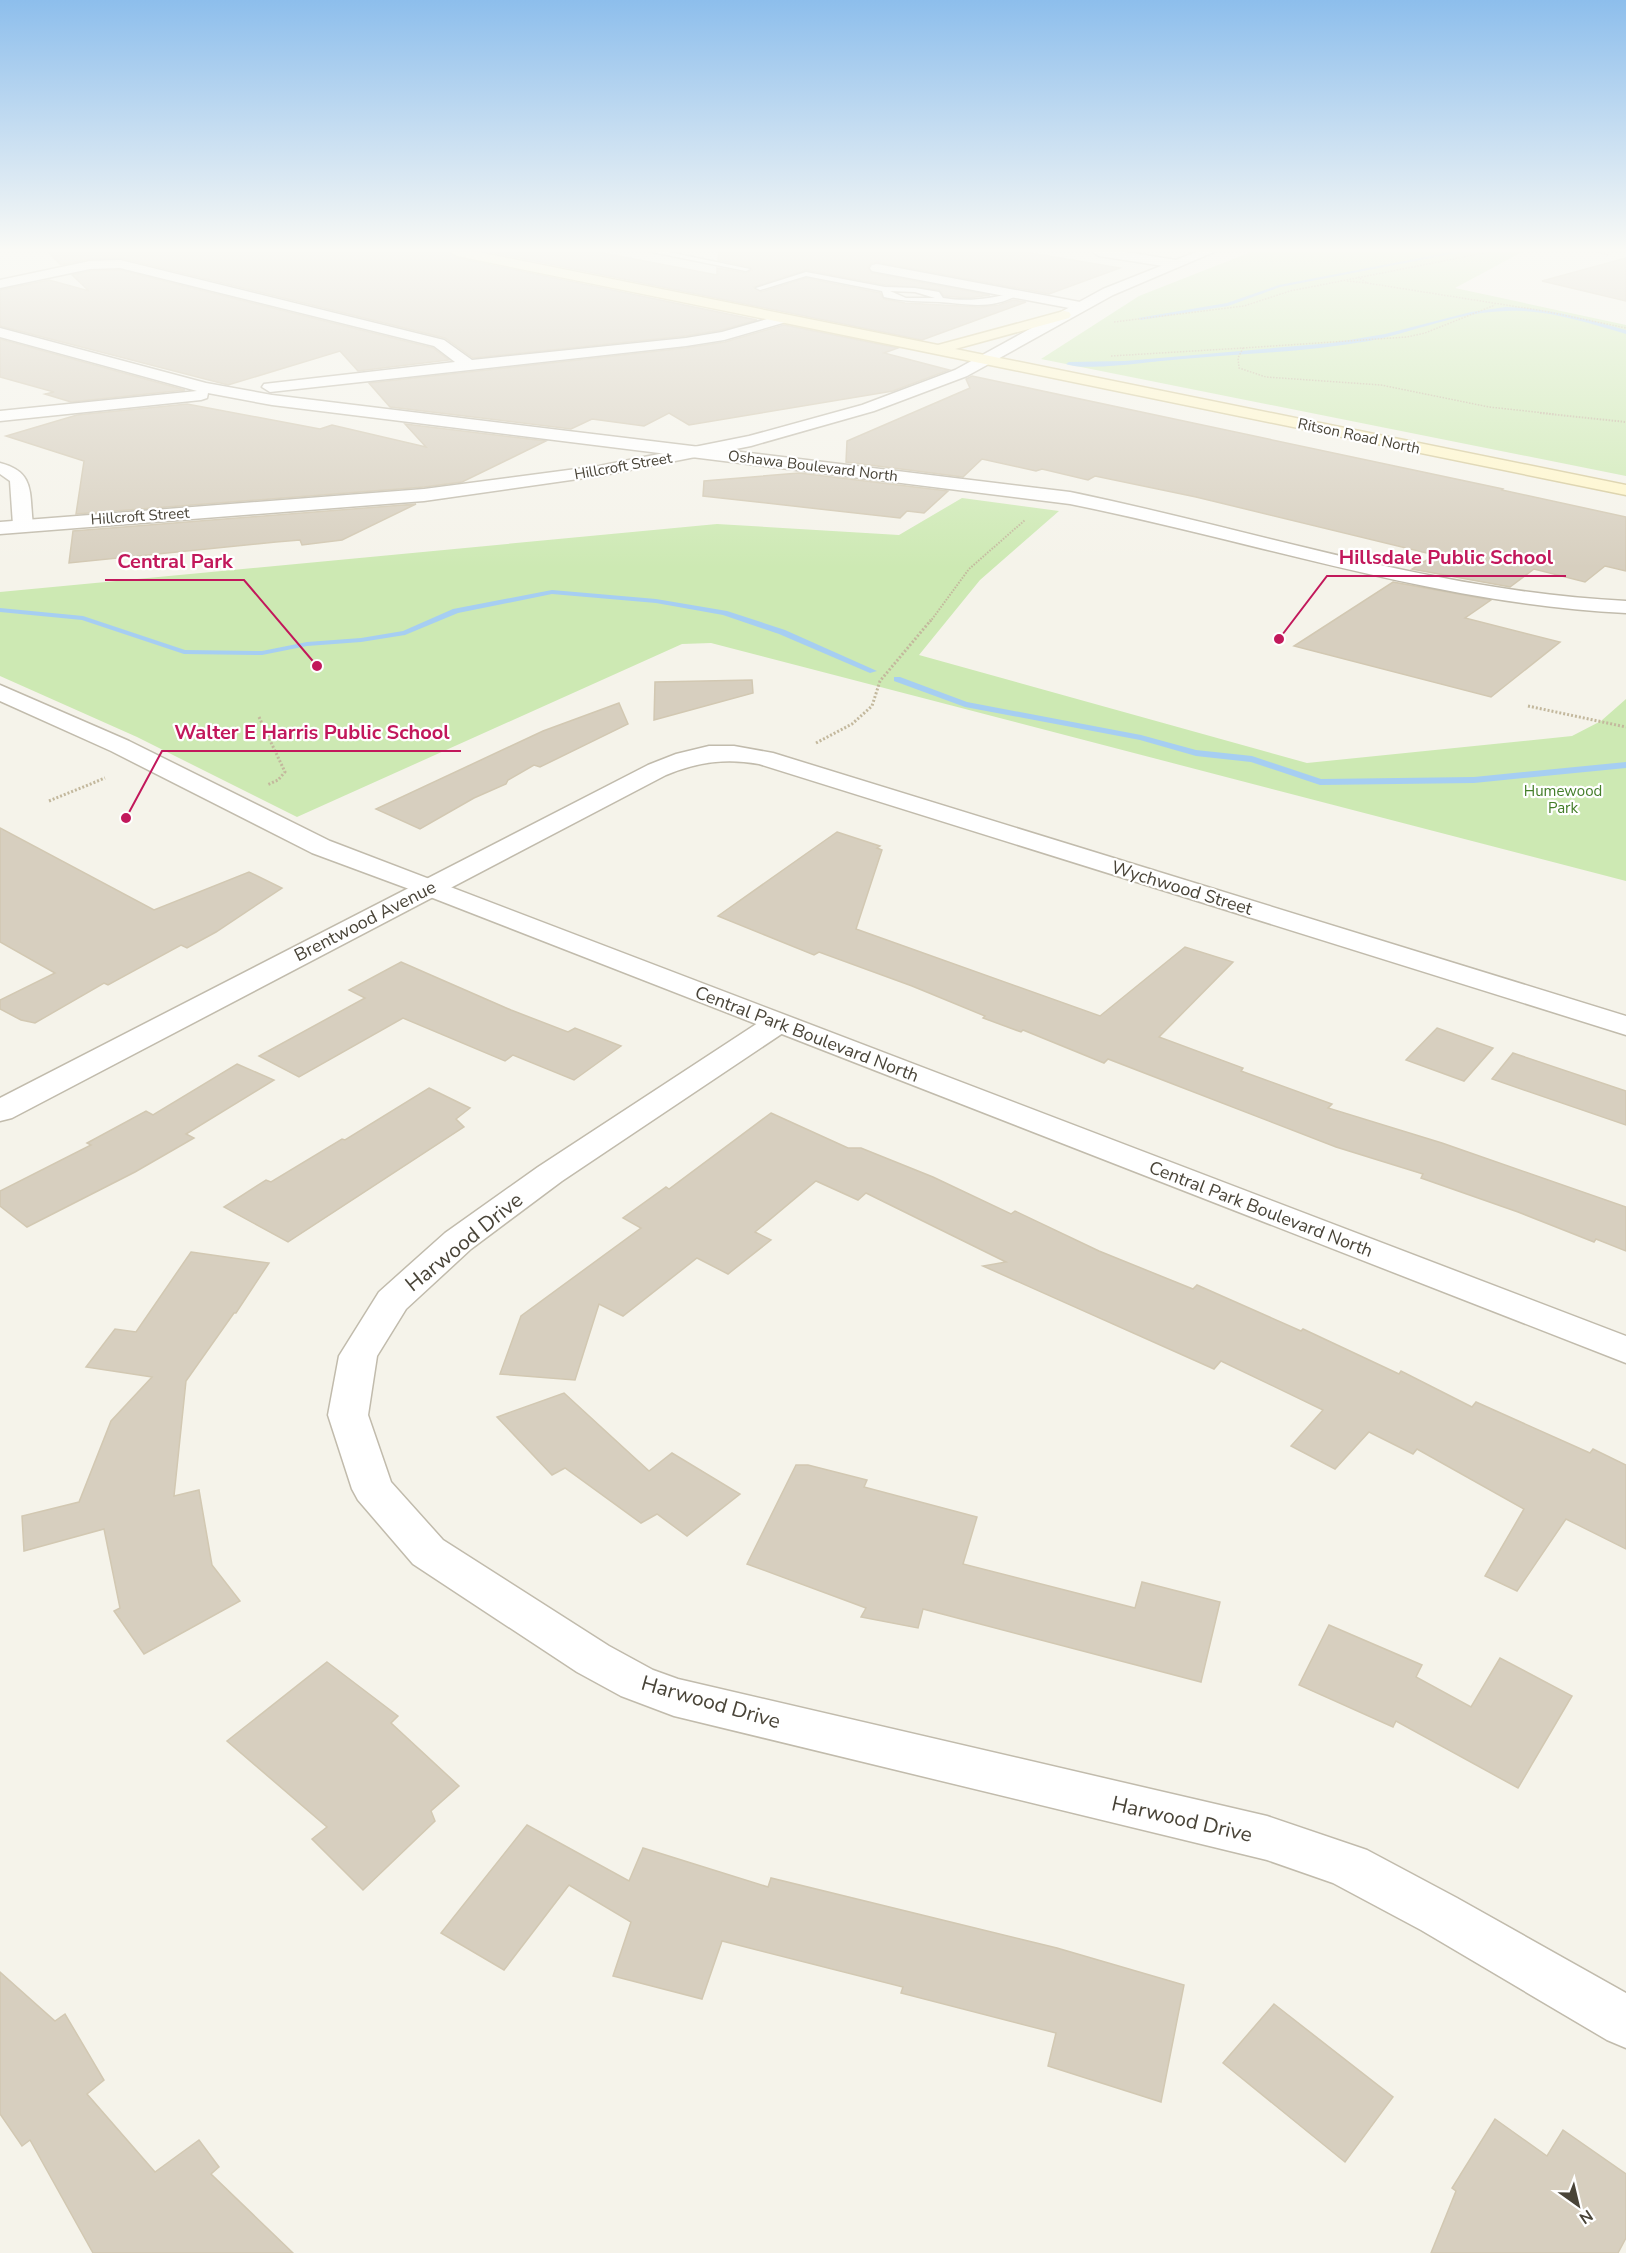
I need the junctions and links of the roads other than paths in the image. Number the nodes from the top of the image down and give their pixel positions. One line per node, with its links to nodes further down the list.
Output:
1 (92, 357): 8 (street, Oshawa Boulevard North)
2 (458, 357): 7 (street)
3 (550, 357): 7 (street)
4 (972, 357): 6 (main road, Ritson Road North)
5 (992, 357): 6 (street, Hillcroft Street)
6 (987, 360): 11 (street, Hillcroft Street); 14 (main road, Ritson Road North)
7 (470, 366): 8 (street)
8 (228, 392): 9 (street); 10 (street, Oshawa Boulevard North)
9 (0, 417)
10 (594, 440): 11 (street, Oshawa Boulevard North); 13 (street)
11 (698, 452): 13 (street, Hillcroft Street); 17 (street, Oshawa Boulevard North)
12 (0, 468): 15 (street)
13 (599, 471): 15 (street, Hillcroft Street)
14 (1626, 490)
15 (23, 525): 16 (street, Hillcroft Street)
16 (0, 528)
17 (1626, 607)
18 (0, 692): 20 (street, Central Park Boulevard North)
19 (736, 752): 20 (street, Brentwood Avenue); 22 (street, Wychwood Street)
20 (430, 888): 21 (street, Central Park Boulevard North); 23 (street, Brentwood Avenue)
21 (778, 1023): 24 (street, Central Park Boulevard North); 25 (street, Harwood Drive)
22 (1626, 1026)
23 (0, 1111)
24 (1626, 1350)
25 (1626, 2022)

